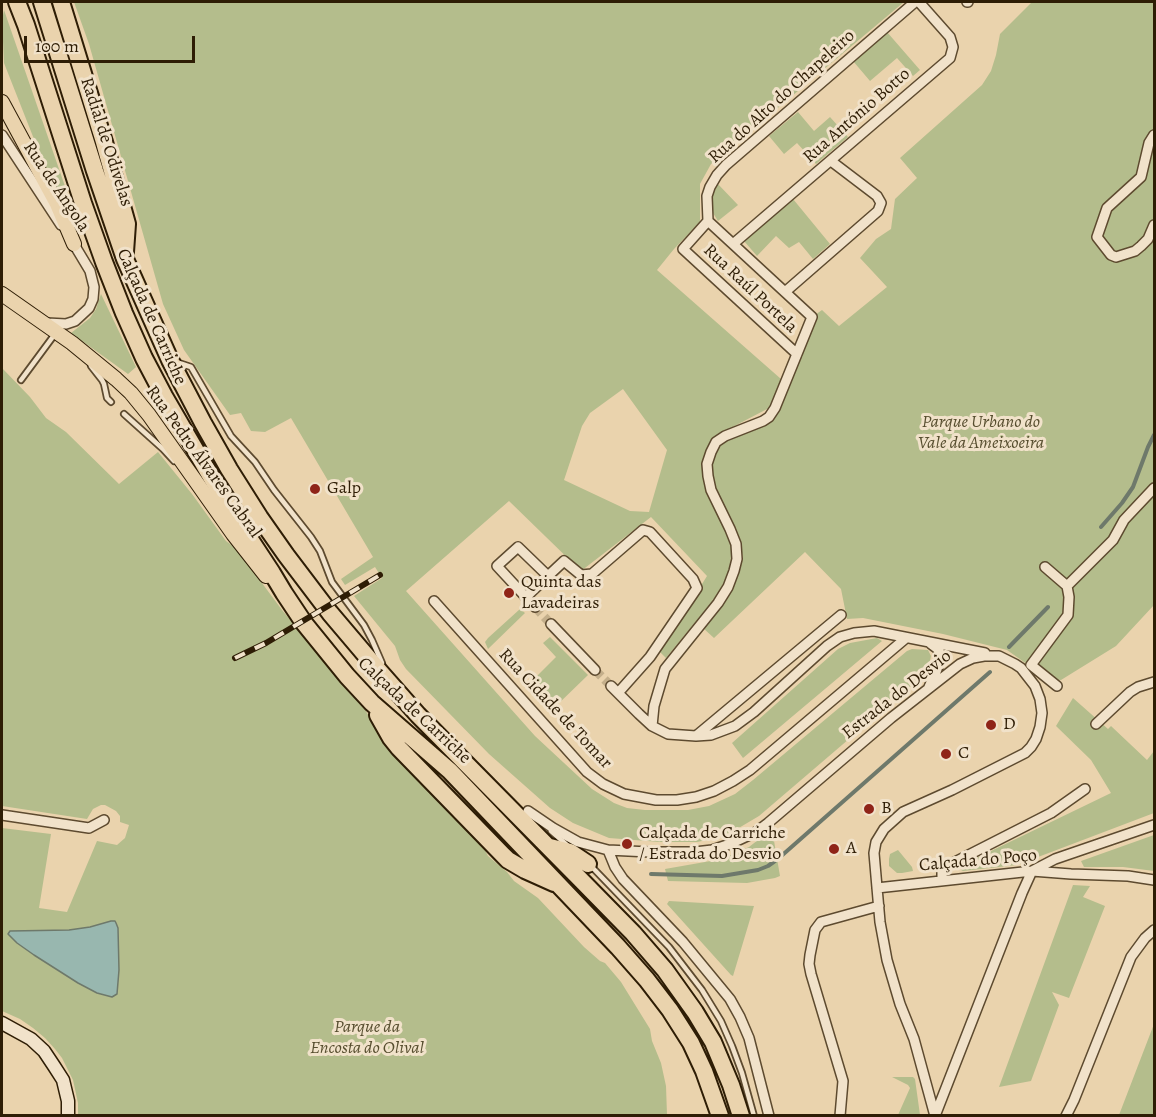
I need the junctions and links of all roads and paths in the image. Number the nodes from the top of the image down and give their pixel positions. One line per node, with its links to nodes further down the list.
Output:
1 (18, 2): 29 (highway, Calçada de Carriche)
2 (61, 2): 13 (highway)
3 (917, 2): 8 (street, Rua António Botto); 9 (street, Rua do Alto do Chapeleiro)
4 (43, 6): 13 (highway, Radial de Odivelas)
5 (2, 102): 11 (main road)
6 (2, 135): 11 (street, Rua de Angola)
7 (1155, 135): 10 (street)
8 (831, 161): 12 (street, Rua António Botto); 14 (street)
9 (708, 221): 12 (street); 19 (street, Rua Raúl Portela)
10 (1155, 225)
11 (74, 244): 16 (street, Rua de Angola)
12 (732, 244): 14 (street)
13 (125, 259): 20 (highway, Calçada de Carriche)
14 (785, 292): 19 (street)
15 (2, 294): 16 (main road, Rua Pedro Álvares Cabral)
16 (41, 322): 17 (main road, Rua Pedro Álvares Cabral)
17 (56, 332): 18 (main road, Rua Pedro Álvares Cabral); 21 (lane)
18 (72, 344): 22 (lane); 25 (main road, Rua Pedro Álvares Cabral)
19 (797, 354): 47 (street)
20 (170, 360): 44 (highway, Calçada de Carriche); 44 (lane)
21 (21, 380)
22 (111, 402)
23 (124, 414): 25 (lane)
24 (1155, 488): 28 (street)
25 (218, 511): 29 (main road, Rua Pedro Álvares Cabral)
26 (1045, 567): 28 (street)
27 (548, 576): 30 (street); 30 (street); 43 (street)
28 (1067, 586): 41 (street)
29 (284, 593): 45 (highway, Calçada de Carriche)
30 (526, 597): 32 (street)
31 (434, 601): 35 (street, Rua Cidade de Tomar)
32 (536, 607)
33 (841, 615): 48 (street)
34 (551, 624): 38 (street)
35 (906, 638): 36 (street); 48 (street)
36 (926, 642): 37 (street); 42 (street)
37 (999, 656): 42 (street, Estrada do Desvio); 63 (street)
38 (596, 670)
39 (1155, 682): 46 (street)
40 (611, 686): 43 (street)
41 (1057, 686)
42 (927, 690): 58 (street, Estrada do Desvio)
43 (618, 693): 47 (street)
44 (399, 694): 49 (highway, Calçada de Carriche)
45 (372, 704): 55 (highway); 56 (highway, Calçada de Carriche)
46 (1096, 724)
47 (652, 726): 48 (street)
48 (696, 736)
49 (459, 755): 51 (highway); 57 (highway, Calçada de Carriche)
50 (1085, 789): 61 (street)
51 (528, 811): 58 (street, Estrada do Desvio); 59 (lane)
52 (2, 815): 53 (street)
53 (104, 820)
54 (1155, 825): 60 (street)
55 (484, 836): 56 (highway); 64 (highway)
56 (523, 848): 57 (highway); 64 (highway, Calçada de Carriche)
57 (550, 848): 59 (highway); 71 (highway, Calçada de Carriche)
58 (608, 850): 73 (street)
59 (588, 864): 72 (lane)
60 (1032, 871): 61 (street, Calçada do Poço); 62 (street, Calçada do Poço); 68 (street)
61 (942, 880): 63 (street, Calçada do Poço)
62 (1155, 880)
63 (877, 888): 65 (street)
64 (566, 892): 70 (highway, Calçada de Carriche)
65 (879, 906): 68 (street); 74 (street)
66 (1155, 930): 75 (street)
67 (2, 1023): 69 (street)
68 (935, 1115)
69 (68, 1116)
70 (720, 1116)
71 (741, 1116)
72 (754, 1116)
73 (769, 1116)
74 (840, 1116)
75 (1066, 1116)

